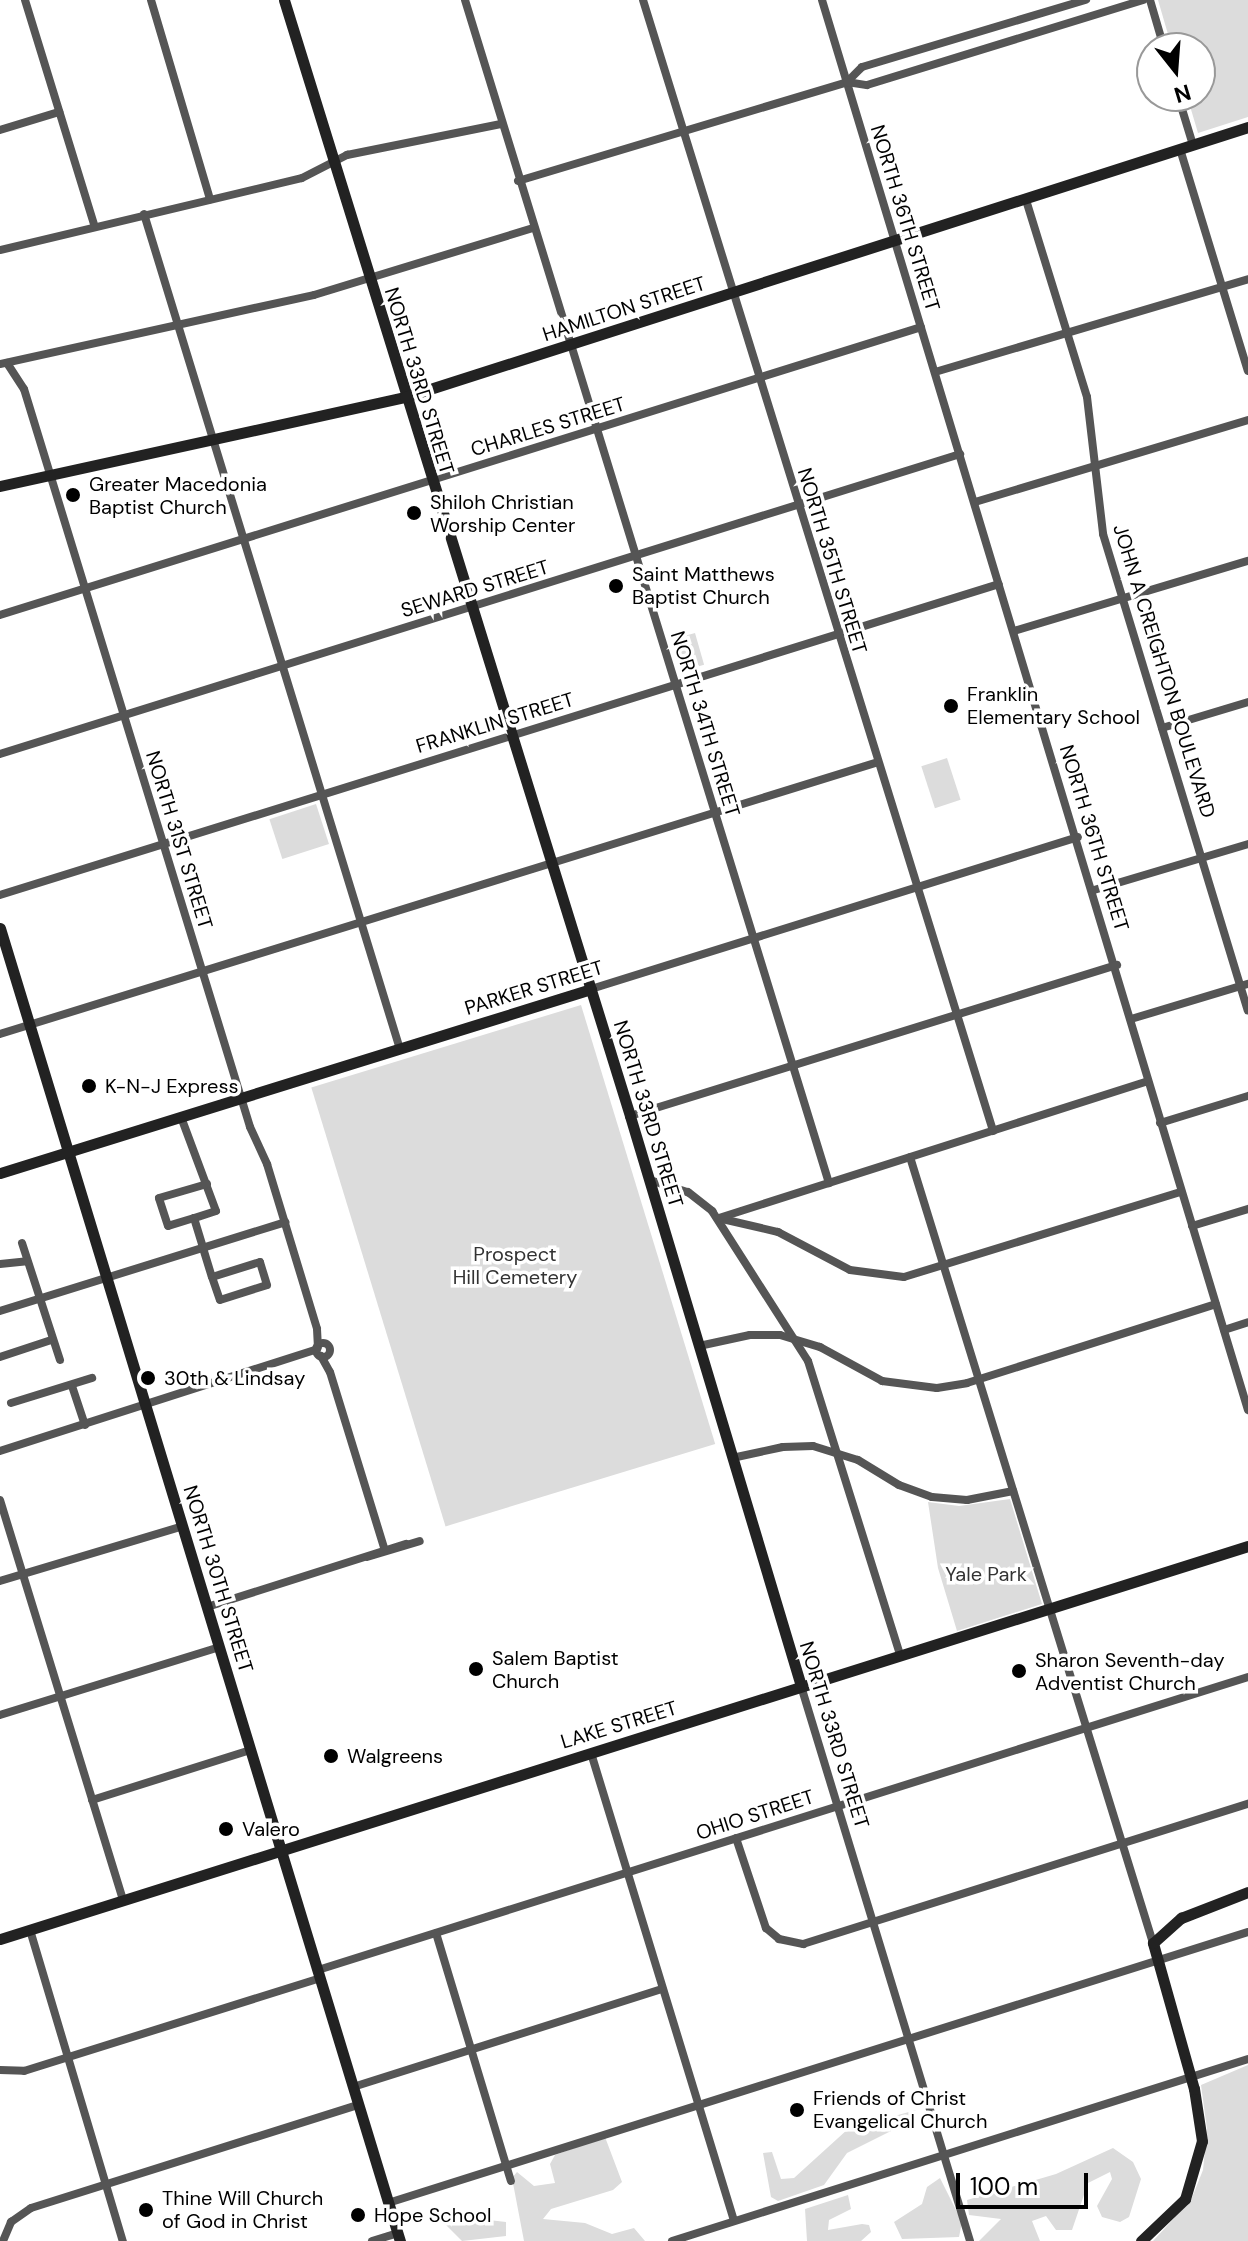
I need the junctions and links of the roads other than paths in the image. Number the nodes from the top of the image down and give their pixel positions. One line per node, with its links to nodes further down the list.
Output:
1 (25, 0): 14 (street)
2 (151, 0): 24 (street)
3 (284, 0): 22 (main road, NORTH 33RD STREET)
4 (465, 0): 16 (street, NORTH 34TH STREET)
5 (643, 0): 19 (street, NORTH 35TH STREET)
6 (822, 0): 13 (street, NORTH 36TH STREET)
7 (1086, 0): 10 (street)
8 (1143, 0): 12 (street)
9 (1150, 0): 11 (street)
10 (987, 30): 12 (street); 13 (street)
11 (1159, 32)
12 (992, 48): 13 (street)
13 (847, 82): 19 (street); 29 (street, NORTH 36TH STREET)
14 (59, 112): 18 (street); 27 (street)
15 (1183, 112): 20 (street)
16 (501, 124): 22 (street); 23 (street, NORTH 34TH STREET)
17 (1248, 127): 20 (main road, HAMILTON STREET)
18 (0, 130)
19 (682, 131): 23 (street); 34 (street, NORTH 35TH STREET)
20 (1193, 145): 21 (main road, HAMILTON STREET)
21 (1180, 149): 25 (main road, HAMILTON STREET); 33 (street)
22 (333, 162): 24 (street); 31 (main road, NORTH 33RD STREET)
23 (518, 181): 28 (street, NORTH 34TH STREET)
24 (210, 199): 26 (street)
25 (1026, 200): 29 (main road, HAMILTON STREET); 37 (street, JOHN A CREIGHTON BOULEVARD)
26 (144, 214): 27 (street); 35 (street)
27 (94, 224): 30 (street)
28 (533, 228): 31 (street); 38 (street, NORTH 34TH STREET)
29 (896, 242): 34 (main road, HAMILTON STREET); 36 (street, NORTH 36TH STREET)
30 (0, 250)
31 (369, 279): 35 (street); 43 (main road, NORTH 33RD STREET)
32 (1248, 279): 33 (street)
33 (1222, 286): 37 (street); 40 (street)
34 (732, 293): 38 (main road, HAMILTON STREET); 42 (street, NORTH 35TH STREET)
35 (179, 325): 39 (street); 46 (street)
36 (921, 327): 41 (street, NORTH 36TH STREET); 42 (street, CHARLES STREET)
37 (1067, 332): 41 (street); 48 (street, JOHN A CREIGHTON BOULEVARD)
38 (570, 346): 43 (main road, HAMILTON STREET); 45 (street, NORTH 34TH STREET)
39 (3, 364): 49 (street, NORTH 31ST STREET)
40 (1248, 371)
41 (935, 372): 47 (street, NORTH 36TH STREET)
42 (758, 378): 45 (street, CHARLES STREET); 53 (street, NORTH 35TH STREET)
43 (405, 397): 46 (main road, HAMILTON STREET); 50 (main road, NORTH 33RD STREET)
44 (1248, 420): 48 (street)
45 (595, 429): 50 (street, CHARLES STREET); 55 (street, NORTH 34TH STREET)
46 (214, 439): 49 (main road, HAMILTON STREET); 54 (street)
47 (960, 454): 52 (street, NORTH 36TH STREET); 53 (street, SEWARD STREET)
48 (1096, 466): 52 (street); 59 (street, JOHN A CREIGHTON BOULEVARD)
49 (51, 475): 51 (main road, HAMILTON STREET); 58 (street, NORTH 31ST STREET)
50 (431, 480): 54 (street, CHARLES STREET); 60 (main road, NORTH 33RD STREET)
51 (0, 486)
52 (975, 502): 57 (street, NORTH 36TH STREET)
53 (797, 504): 55 (street, SEWARD STREET); 63 (street, NORTH 35TH STREET)
54 (244, 538): 58 (street, CHARLES STREET); 64 (street)
55 (636, 556): 60 (street, SEWARD STREET); 65 (street, NORTH 34TH STREET)
56 (1248, 561): 59 (street)
57 (999, 584): 62 (street, NORTH 36TH STREET); 63 (street, FRANKLIN STREET)
58 (85, 589): 61 (street, CHARLES STREET); 67 (street, NORTH 31ST STREET)
59 (1122, 598): 62 (street); 68 (street, JOHN A CREIGHTON BOULEVARD)
60 (470, 607): 64 (street, SEWARD STREET); 69 (main road, NORTH 33RD STREET)
61 (0, 615)
62 (1014, 631): 74 (street, NORTH 36TH STREET)
63 (838, 633): 65 (street, FRANKLIN STREET); 71 (street, NORTH 35TH STREET)
64 (282, 665): 67 (street, SEWARD STREET); 72 (street)
65 (675, 683): 69 (street, FRANKLIN STREET); 73 (street, NORTH 34TH STREET)
66 (1248, 702): 68 (street)
67 (124, 715): 70 (street, SEWARD STREET); 75 (street, NORTH 31ST STREET)
68 (1162, 728): 77 (street, JOHN A CREIGHTON BOULEVARD)
69 (510, 735): 72 (street, FRANKLIN STREET); 78 (main road, NORTH 33RD STREET)
70 (0, 754)
71 (878, 762): 73 (street); 79 (street, NORTH 35TH STREET)
72 (322, 794): 75 (street, FRANKLIN STREET); 82 (street)
73 (715, 811): 78 (street); 84 (street, NORTH 34TH STREET)
74 (1078, 837): 79 (street, PARKER STREET); 80 (street, NORTH 36TH STREET)
75 (163, 844): 81 (street, FRANKLIN STREET); 86 (street, NORTH 31ST STREET)
76 (1248, 844): 77 (street)
77 (1201, 858): 80 (street); 87 (street, JOHN A CREIGHTON BOULEVARD)
78 (551, 862): 82 (street); 88 (main road, NORTH 33RD STREET)
79 (917, 887): 84 (street, PARKER STREET); 90 (street, NORTH 35TH STREET)
80 (1094, 890): 85 (street, NORTH 36TH STREET)
81 (0, 895)
82 (360, 921): 86 (street); 94 (street)
83 (0, 928): 92 (main road, NORTH 30TH STREET)
84 (753, 938): 88 (street, PARKER STREET); 95 (street, NORTH 34TH STREET)
85 (1117, 965): 90 (street); 91 (street, NORTH 36TH STREET)
86 (202, 971): 92 (street); 98 (street, NORTH 31ST STREET)
87 (1244, 985): 89 (street, JOHN A CREIGHTON BOULEVARD); 91 (street)
88 (591, 989): 94 (main road, PARKER STREET); 99 (main road, NORTH 33RD STREET)
89 (1248, 1010)
90 (956, 1015): 95 (street); 102 (street, NORTH 35TH STREET)
91 (1131, 1019): 96 (street, NORTH 36TH STREET)
92 (29, 1025): 93 (street); 103 (main road, NORTH 30TH STREET)
93 (0, 1034)
94 (400, 1049): 98 (main road, PARKER STREET)
95 (793, 1065): 99 (street); 107 (street, NORTH 34TH STREET)
96 (1147, 1081): 101 (street, NORTH 36TH STREET); 102 (street)
97 (1248, 1096): 101 (street)
98 (241, 1098): 100 (main road, PARKER STREET); 113 (street, NORTH 31ST STREET)
99 (630, 1116): 106 (main road, NORTH 33RD STREET)
100 (181, 1117): 103 (main road, PARKER STREET); 108 (street)
101 (1160, 1123): 109 (street, NORTH 36TH STREET)
102 (993, 1131): 104 (street)
103 (68, 1151): 105 (main road, PARKER STREET); 121 (main road, NORTH 30TH STREET)
104 (910, 1157): 107 (street); 119 (street)
105 (0, 1173)
106 (650, 1180): 112 (street); 129 (main road, NORTH 33RD STREET)
107 (829, 1183): 112 (street)
108 (207, 1184): 111 (street); 111 (street)
109 (1181, 1192): 114 (street, NORTH 36TH STREET); 119 (street)
110 (1248, 1209): 114 (street)
111 (194, 1218): 116 (street)
112 (718, 1218): 119 (street); 127 (street)
113 (285, 1222): 116 (street); 130 (street, NORTH 31ST STREET)
114 (1192, 1226): 123 (street, NORTH 36TH STREET)
115 (22, 1243): 117 (street)
116 (203, 1248): 120 (street); 121 (street)
117 (27, 1261): 118 (street); 122 (street)
118 (0, 1264)
119 (945, 1268): 134 (street)
120 (212, 1277): 120 (street)
121 (107, 1278): 122 (street); 137 (main road, NORTH 30TH STREET)
122 (40, 1299): 124 (street); 128 (street)
123 (1216, 1304): 126 (street, NORTH 36TH STREET); 134 (street)
124 (0, 1311)
125 (1248, 1322): 126 (street)
126 (1224, 1330): 138 (street, NORTH 36TH STREET)
127 (795, 1338): 129 (street); 134 (street); 141 (street)
128 (51, 1340): 131 (street); 132 (street)
129 (699, 1346): 142 (main road, NORTH 33RD STREET)
130 (322, 1350): 137 (street); 149 (street, NORTH 31ST STREET)
131 (0, 1357)
132 (60, 1360)
133 (92, 1378): 135 (street)
134 (979, 1380): 143 (street)
135 (72, 1386): 136 (street); 139 (street)
136 (11, 1403)
137 (147, 1406): 139 (street); 145 (main road, NORTH 30TH STREET)
138 (1248, 1410)
139 (85, 1425): 140 (street)
140 (0, 1451)
141 (839, 1452): 142 (street); 143 (street); 156 (street)
142 (732, 1458): 158 (main road, NORTH 33RD STREET)
143 (1013, 1491): 154 (street)
144 (0, 1500): 151 (street)
145 (183, 1526): 151 (street); 153 (main road, NORTH 30TH STREET)
146 (420, 1541): 147 (street)
147 (406, 1544): 149 (street); 150 (street)
148 (1248, 1546): 154 (main road, LAKE STREET)
149 (384, 1548): 150 (street)
150 (367, 1557): 153 (street)
151 (22, 1574): 152 (street); 159 (street)
152 (0, 1581)
153 (207, 1607): 155 (main road, NORTH 30TH STREET)
154 (1049, 1608): 156 (main road, LAKE STREET); 161 (street)
155 (220, 1647): 159 (street); 162 (main road, NORTH 30TH STREET)
156 (900, 1655): 158 (main road, LAKE STREET)
157 (1248, 1677): 161 (street, OHIO STREET)
158 (801, 1686): 163 (main road, LAKE STREET); 166 (street, NORTH 33RD STREET)
159 (60, 1697): 160 (street); 164 (street)
160 (0, 1715)
161 (1087, 1728): 166 (street, OHIO STREET); 168 (street)
162 (251, 1750): 164 (street); 169 (main road, NORTH 30TH STREET)
163 (591, 1753): 169 (main road, LAKE STREET); 170 (street)
164 (92, 1800): 172 (street)
165 (1248, 1804): 168 (street)
166 (837, 1806): 167 (street, OHIO STREET); 173 (street, NORTH 33RD STREET)
167 (736, 1838): 170 (street, OHIO STREET); 173 (street)
168 (1122, 1844): 173 (street); 178 (street)
169 (281, 1851): 172 (main road, LAKE STREET); 180 (main road, NORTH 30TH STREET)
170 (627, 1873): 176 (street, OHIO STREET); 181 (street)
171 (1248, 1892): 178 (main road)
172 (123, 1901): 174 (main road, LAKE STREET)
173 (873, 1923): 182 (street, NORTH 33RD STREET)
174 (30, 1930): 177 (main road, LAKE STREET); 184 (street)
175 (1248, 1932): 179 (street)
176 (436, 1933): 180 (street, OHIO STREET); 183 (street)
177 (1, 1937)
178 (1153, 1943): 179 (main road)
179 (1158, 1961): 182 (street); 187 (main road)
180 (319, 1974): 184 (street, OHIO STREET); 188 (main road, NORTH 30TH STREET)
181 (662, 1989): 183 (street); 190 (street)
182 (908, 2039): 190 (street); 191 (street, NORTH 33RD STREET)
183 (471, 2050): 188 (street); 192 (street)
184 (68, 2058): 186 (street, OHIO STREET); 194 (street)
185 (1248, 2059): 187 (street)
186 (0, 2070)
187 (1191, 2077): 191 (street); 203 (main road)
188 (353, 2087): 189 (main road, NORTH 30TH STREET)
189 (358, 2105): 194 (street); 195 (main road, NORTH 30TH STREET)
190 (698, 2105): 192 (street); 196 (street)
191 (944, 2155): 196 (street); 202 (street, NORTH 33RD STREET)
192 (506, 2166): 193 (street); 195 (street)
193 (511, 2181)
194 (106, 2184): 198 (street); 199 (street)
195 (388, 2203): 197 (main road, NORTH 30TH STREET)
196 (734, 2221): 201 (street)
197 (399, 2237): 200 (street)
198 (3, 2241)
199 (123, 2241)
200 (372, 2241)
201 (672, 2241)
202 (970, 2241)
203 (1141, 2241)

